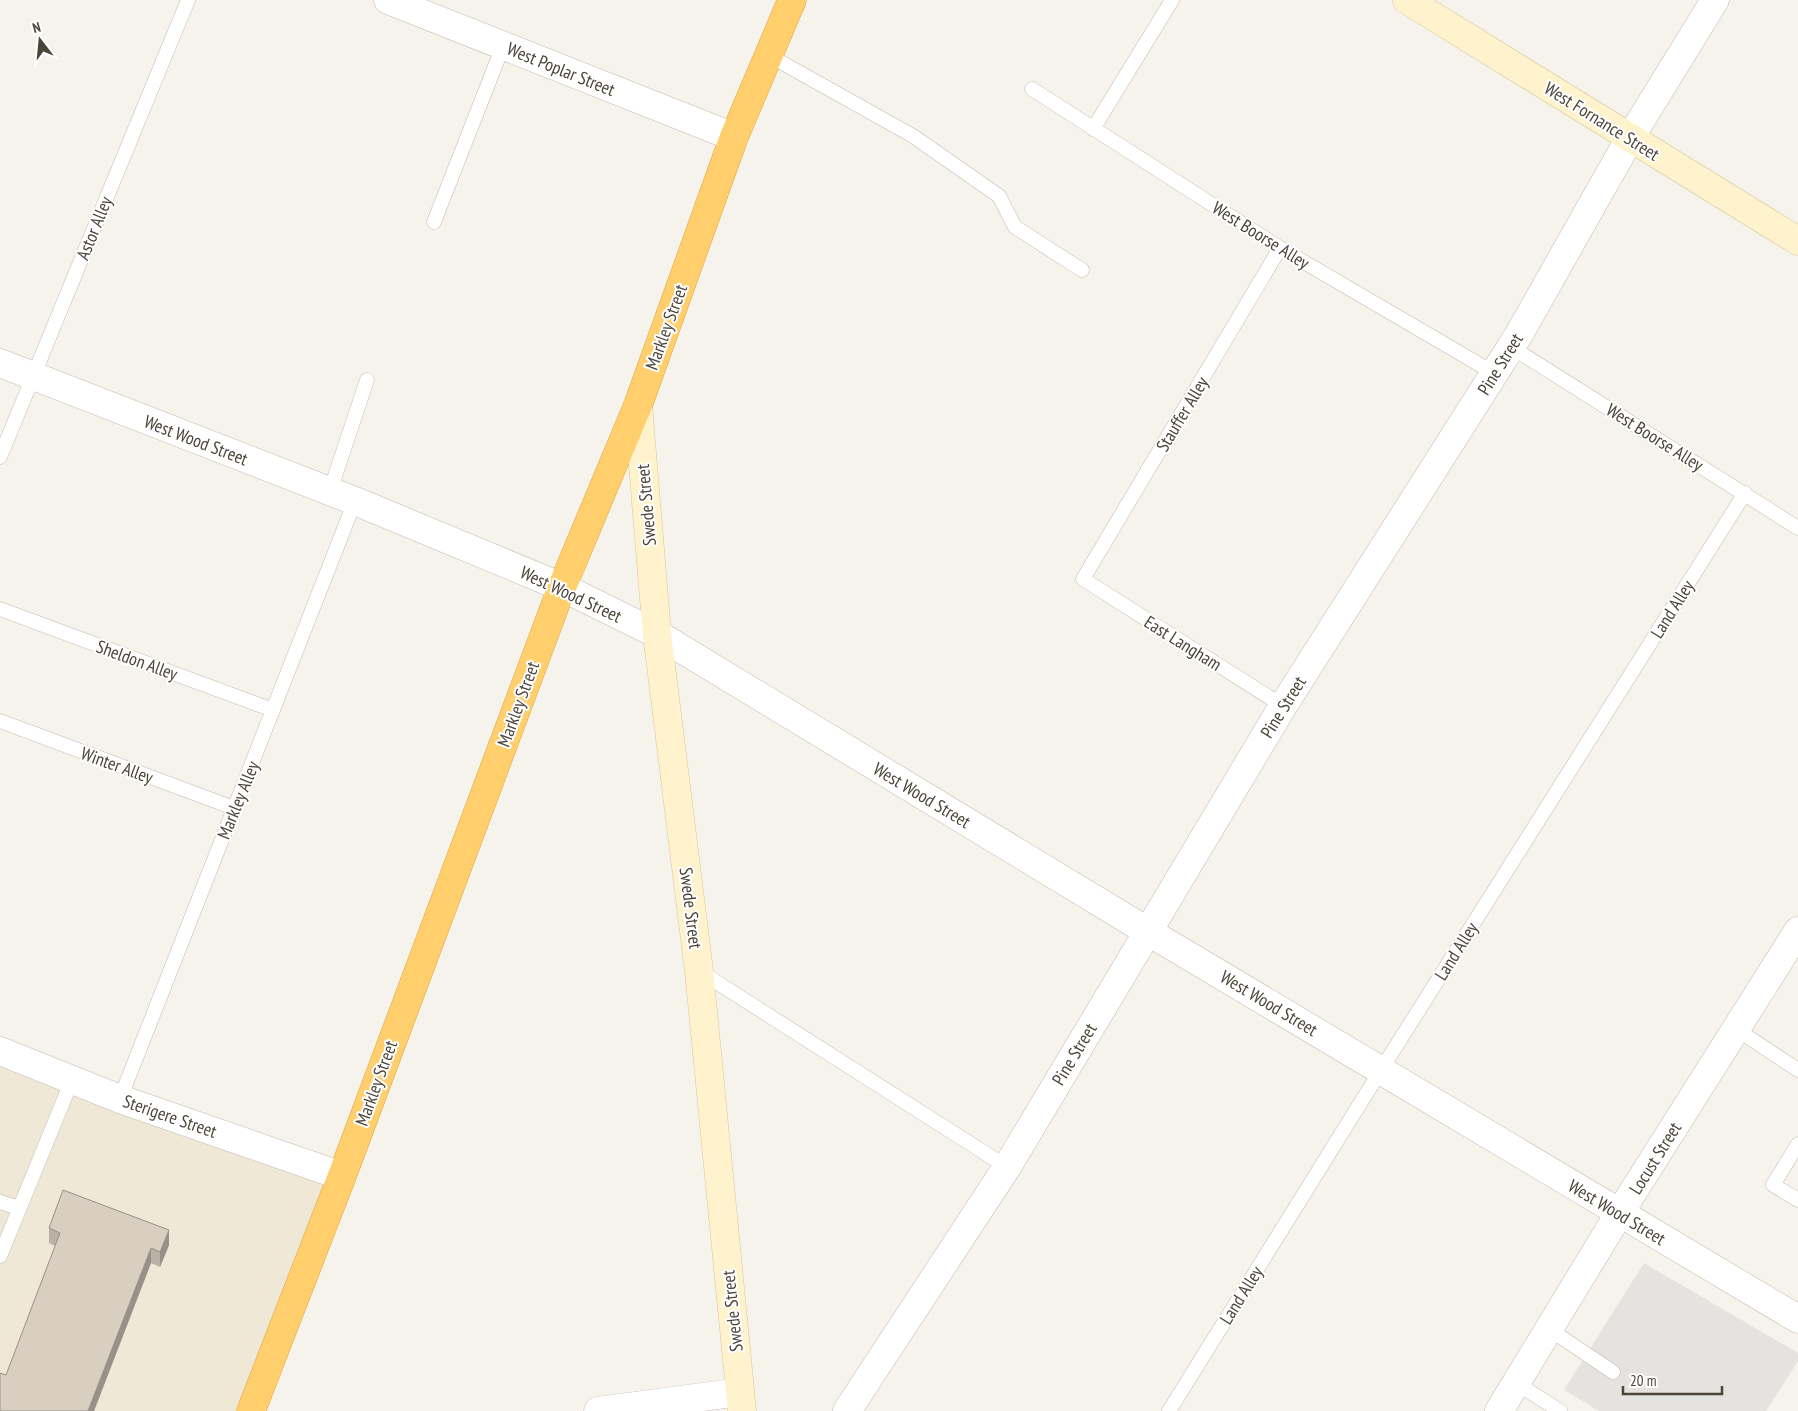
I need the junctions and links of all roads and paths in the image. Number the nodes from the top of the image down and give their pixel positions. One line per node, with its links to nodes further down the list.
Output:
1 (188, 0): 20 (lane, Astor Alley)
2 (388, 0): 7 (street, West Poplar Street)
3 (792, 0): 8 (highway, Markley Street)
4 (1172, 0): 10 (lane)
5 (1407, 0): 12 (street, West Fornance Street)
6 (1715, 0): 12 (street, Pine Street)
7 (503, 46): 11 (street, West Poplar Street); 13 (lane)
8 (770, 56): 11 (highway, Markley Street); 16 (lane)
9 (1032, 89): 10 (lane, West Boorse Alley)
10 (1093, 129): 15 (lane, West Boorse Alley)
11 (734, 137): 22 (highway, Markley Street)
12 (1630, 138): 14 (street, West Fornance Street); 17 (street, Pine Street)
13 (434, 222)
14 (1798, 241)
15 (1280, 248): 19 (lane, West Boorse Alley); 27 (lane, Stauffer Alley)
16 (1082, 270)
17 (1511, 347): 19 (street, Pine Street); 24 (lane, West Boorse Alley)
18 (0, 363): 20 (street, West Wood Street)
19 (1494, 373): 31 (street, Pine Street)
20 (33, 376): 23 (lane, Astor Alley); 25 (street, West Wood Street)
21 (367, 380): 25 (lane, Markley Alley)
22 (638, 405): 28 (highway, Markley Street); 30 (street, Swede Street)
23 (0, 457)
24 (1745, 493): 26 (lane, West Boorse Alley); 40 (lane, Land Alley)
25 (342, 496): 28 (street, West Wood Street); 32 (lane, Markley Alley)
26 (1798, 528)
27 (1083, 579): 31 (lane, East Langham)
28 (562, 587): 30 (street, West Wood Street); 46 (highway, Markley Street)
29 (0, 609): 32 (lane, Sheldon Alley)
30 (657, 634): 35 (street, West Wood Street); 37 (street, Swede Street)
31 (1283, 706): 35 (street, Pine Street)
32 (273, 710): 34 (lane, Markley Alley)
33 (0, 721): 34 (lane, Winter Alley)
34 (234, 808): 43 (lane, Markley Alley)
35 (1147, 931): 40 (street, West Wood Street); 45 (street, Pine Street)
36 (1798, 931): 38 (street, Locust Street)
37 (699, 971): 45 (lane); 56 (street, Swede Street)
38 (1736, 1029): 41 (lane); 50 (street, Locust Street)
39 (0, 1050): 42 (street, Sterigere Street)
40 (1381, 1070): 50 (street, West Wood Street); 60 (lane, Land Alley)
41 (1798, 1070)
42 (72, 1080): 43 (street, Sterigere Street); 49 (lane)
43 (120, 1099): 46 (street, Sterigere Street)
44 (1798, 1144): 47 (lane)
45 (1007, 1168): 59 (street, Pine Street)
46 (342, 1176): 57 (highway, Markley Street)
47 (1798, 1200)
48 (0, 1202): 49 (lane)
49 (19, 1208): 51 (lane)
50 (1620, 1214): 52 (street, West Wood Street); 53 (street, Locust Street)
51 (0, 1256)
52 (1798, 1319)
53 (1548, 1329): 54 (lane); 55 (street, Locust Street)
54 (1613, 1372)
55 (1516, 1383): 61 (street, Locust Street); 62 (lane)
56 (741, 1402): 58 (street)
57 (251, 1411)
58 (598, 1411)
59 (847, 1411)
60 (1169, 1411)
61 (1498, 1411)
62 (1560, 1411)

